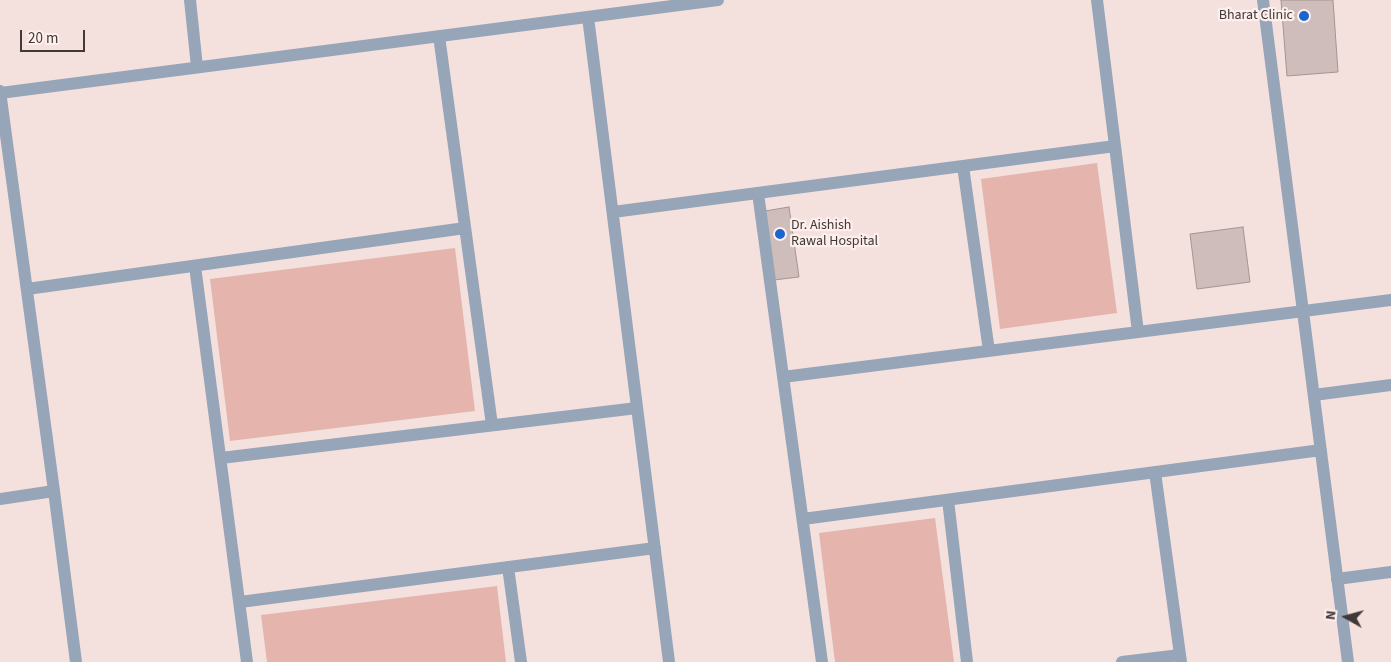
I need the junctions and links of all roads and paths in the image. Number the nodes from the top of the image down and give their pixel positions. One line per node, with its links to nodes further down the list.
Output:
1 (190, 0): 7 (street)
2 (711, 0): 5 (street)
3 (1097, 0): 9 (street)
4 (1263, 0): 17 (street)
5 (588, 17): 6 (street); 12 (street)
6 (439, 36): 7 (street); 13 (street)
7 (197, 67): 8 (street)
8 (0, 92): 15 (street)
9 (1115, 146): 10 (street); 18 (street)
10 (963, 166): 11 (street); 19 (street)
11 (758, 193): 12 (street); 20 (street)
12 (613, 212): 23 (street)
13 (465, 228): 14 (street); 24 (street)
14 (195, 266): 15 (street); 26 (street)
15 (27, 289): 28 (street)
16 (1391, 300): 17 (street)
17 (1303, 311): 18 (street); 22 (street)
18 (1138, 332): 19 (street)
19 (989, 351): 20 (street)
20 (784, 377): 31 (street)
21 (1391, 385): 22 (street)
22 (1314, 396): 25 (street)
23 (637, 408): 24 (street); 32 (street)
24 (492, 426): 26 (street)
25 (1321, 450): 27 (street); 35 (street)
26 (221, 458): 36 (street)
27 (1155, 472): 30 (street); 37 (street)
28 (54, 491): 29 (street); 38 (street)
29 (0, 499)
30 (948, 500): 31 (street); 43 (street)
31 (803, 519): 42 (street)
32 (655, 548): 33 (street); 41 (street)
33 (508, 567): 36 (street); 40 (street)
34 (1391, 572): 35 (street)
35 (1337, 580): 45 (street)
36 (240, 602): 39 (street)
37 (1181, 658): 44 (street)
38 (76, 662)
39 (247, 662)
40 (521, 662)
41 (670, 662)
42 (822, 662)
43 (967, 662)
44 (1122, 662)
45 (1348, 662)

